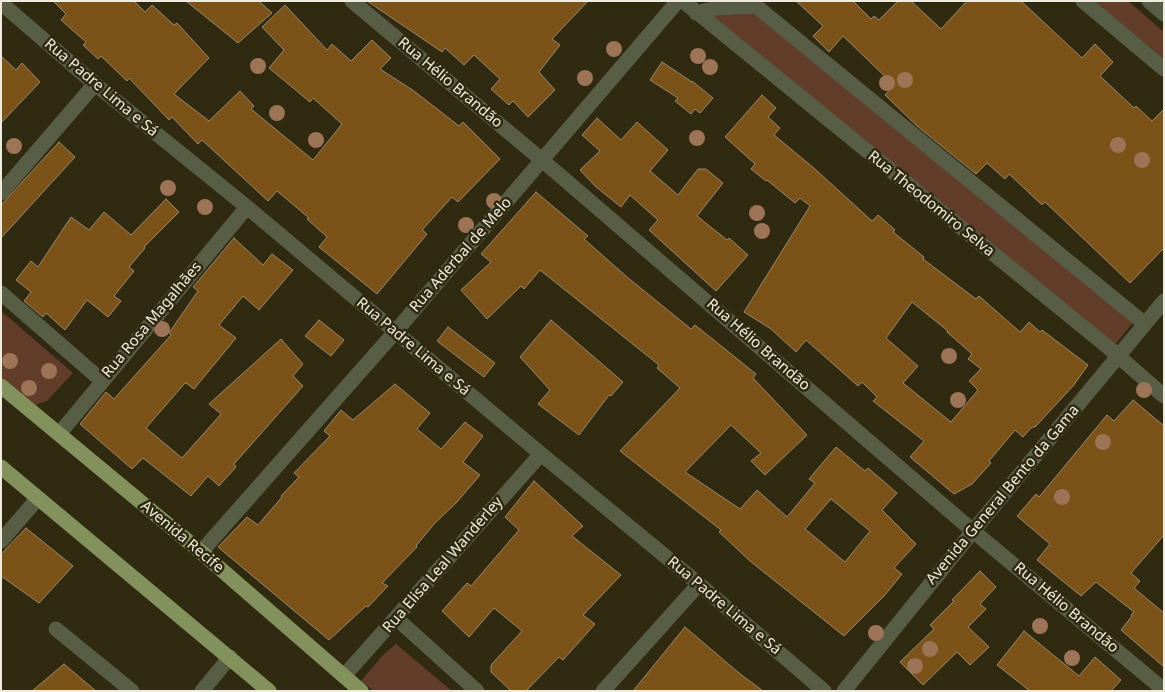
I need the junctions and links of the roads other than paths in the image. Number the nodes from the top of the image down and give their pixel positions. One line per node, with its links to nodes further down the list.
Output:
1 (352, 1): 11 (street, Rua Hélio Brandão)
2 (678, 1): 11 (street, Rua Aderbal de Melo)
3 (683, 1): 7 (street, Rua Theodomiro Selva)
4 (1083, 1): 9 (street)
5 (1149, 1): 8 (street)
6 (1, 3): 10 (street, Rua Padre Lima e Sá)
7 (696, 14): 16 (street); 18 (street, Rua Theodomiro Selva)
8 (1164, 14)
9 (1164, 68)
10 (95, 84): 12 (street); 13 (street, Rua Padre Lima e Sá)
11 (542, 160): 17 (street, Rua Aderbal de Melo); 26 (street, Rua Hélio Brandão)
12 (1, 193)
13 (247, 207): 17 (street, Rua Padre Lima e Sá); 19 (street, Rua Rosa Magalhães)
14 (1, 293): 19 (street)
15 (1164, 301): 16 (street, Avenida General Bento da Gama)
16 (1145, 324): 18 (street, Avenida General Bento da Gama)
17 (395, 332): 23 (street, Rua Padre Lima e Sá); 28 (street, Rua Aderbal de Melo)
18 (1118, 356): 21 (street, Rua Theodomiro Selva); 26 (street, Avenida General Bento da Gama)
19 (101, 380): 22 (street, Rua Rosa Magalhães)
20 (1, 386): 22 (main road, Avenida Recife)
21 (1164, 396)
22 (59, 434): 28 (main road, Avenida Recife)
23 (541, 454): 29 (street, Rua Padre Lima e Sá); 30 (street, Rua Elisa Leal Wanderley)
24 (1, 467): 25 (main road)
25 (38, 498): 27 (street); 32 (main road)
26 (973, 531): 34 (street, Rua Hélio Brandão); 42 (street, Avenida General Bento da Gama)
27 (1, 541)
28 (201, 552): 33 (main road, Avenida Recife)
29 (699, 584): 40 (street); 41 (street, Rua Padre Lima e Sá)
30 (396, 618): 33 (street, Rua Elisa Leal Wanderley); 39 (street)
31 (56, 629): 35 (street)
32 (230, 657): 36 (street); 37 (main road)
33 (344, 676): 38 (main road, Avenida Recife)
34 (1164, 690)
35 (132, 691)
36 (202, 691)
37 (269, 691)
38 (361, 691)
39 (477, 691)
40 (603, 691)
41 (824, 691)
42 (844, 691)

